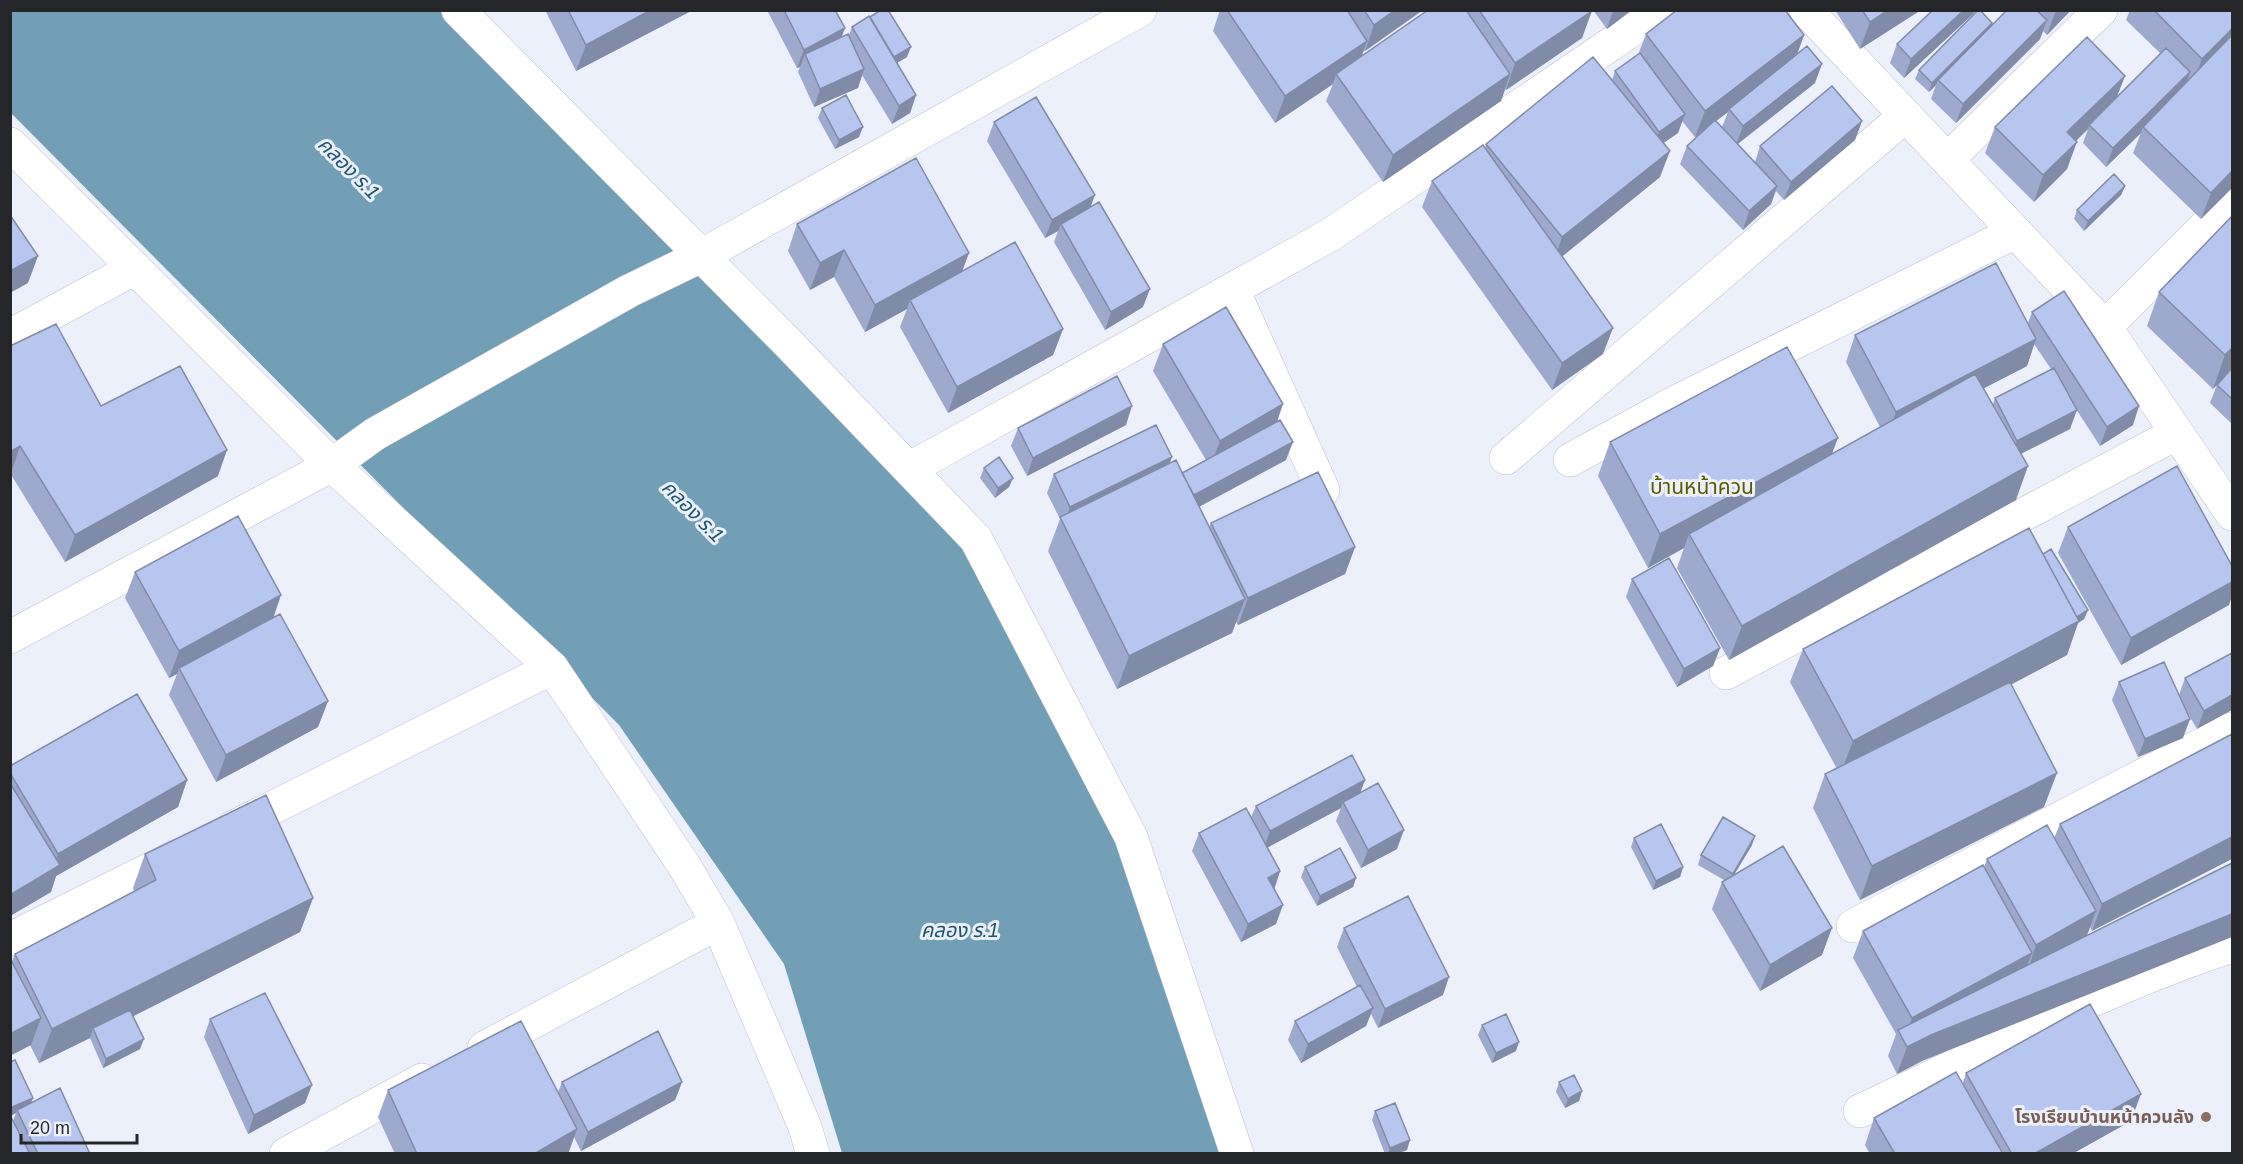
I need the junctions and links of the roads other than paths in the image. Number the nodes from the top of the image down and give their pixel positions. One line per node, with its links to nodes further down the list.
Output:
1 (458, 10): 11 (street)
2 (1140, 10): 11 (street)
3 (1661, 10): 13 (street)
4 (1806, 10): 6 (street)
5 (2101, 10): 8 (street)
6 (1905, 116): 8 (street); 17 (street)
7 (10, 144): 12 (street)
8 (1948, 159): 10 (street)
9 (2232, 200): 14 (street)
10 (2013, 233): 14 (street); 18 (street)
11 (701, 256): 19 (street); 20 (street)
12 (135, 268): 15 (street); 19 (street)
13 (1233, 290): 20 (street); 21 (street)
14 (2105, 327): 16 (street)
15 (10, 336)
16 (2177, 433): 22 (street); 25 (street)
17 (1506, 459)
18 (1570, 460)
19 (332, 465): 23 (street); 24 (street)
20 (909, 469): 34 (street)
21 (1323, 490)
22 (2232, 514)
23 (10, 637)
24 (552, 668): 27 (street); 29 (street)
25 (1726, 673)
26 (2232, 729): 28 (street)
27 (718, 923): 32 (street); 33 (street)
28 (1852, 926)
29 (10, 939)
30 (2232, 946): 31 (street)
31 (1860, 1111)
32 (286, 1154)
33 (813, 1154)
34 (1237, 1154)

